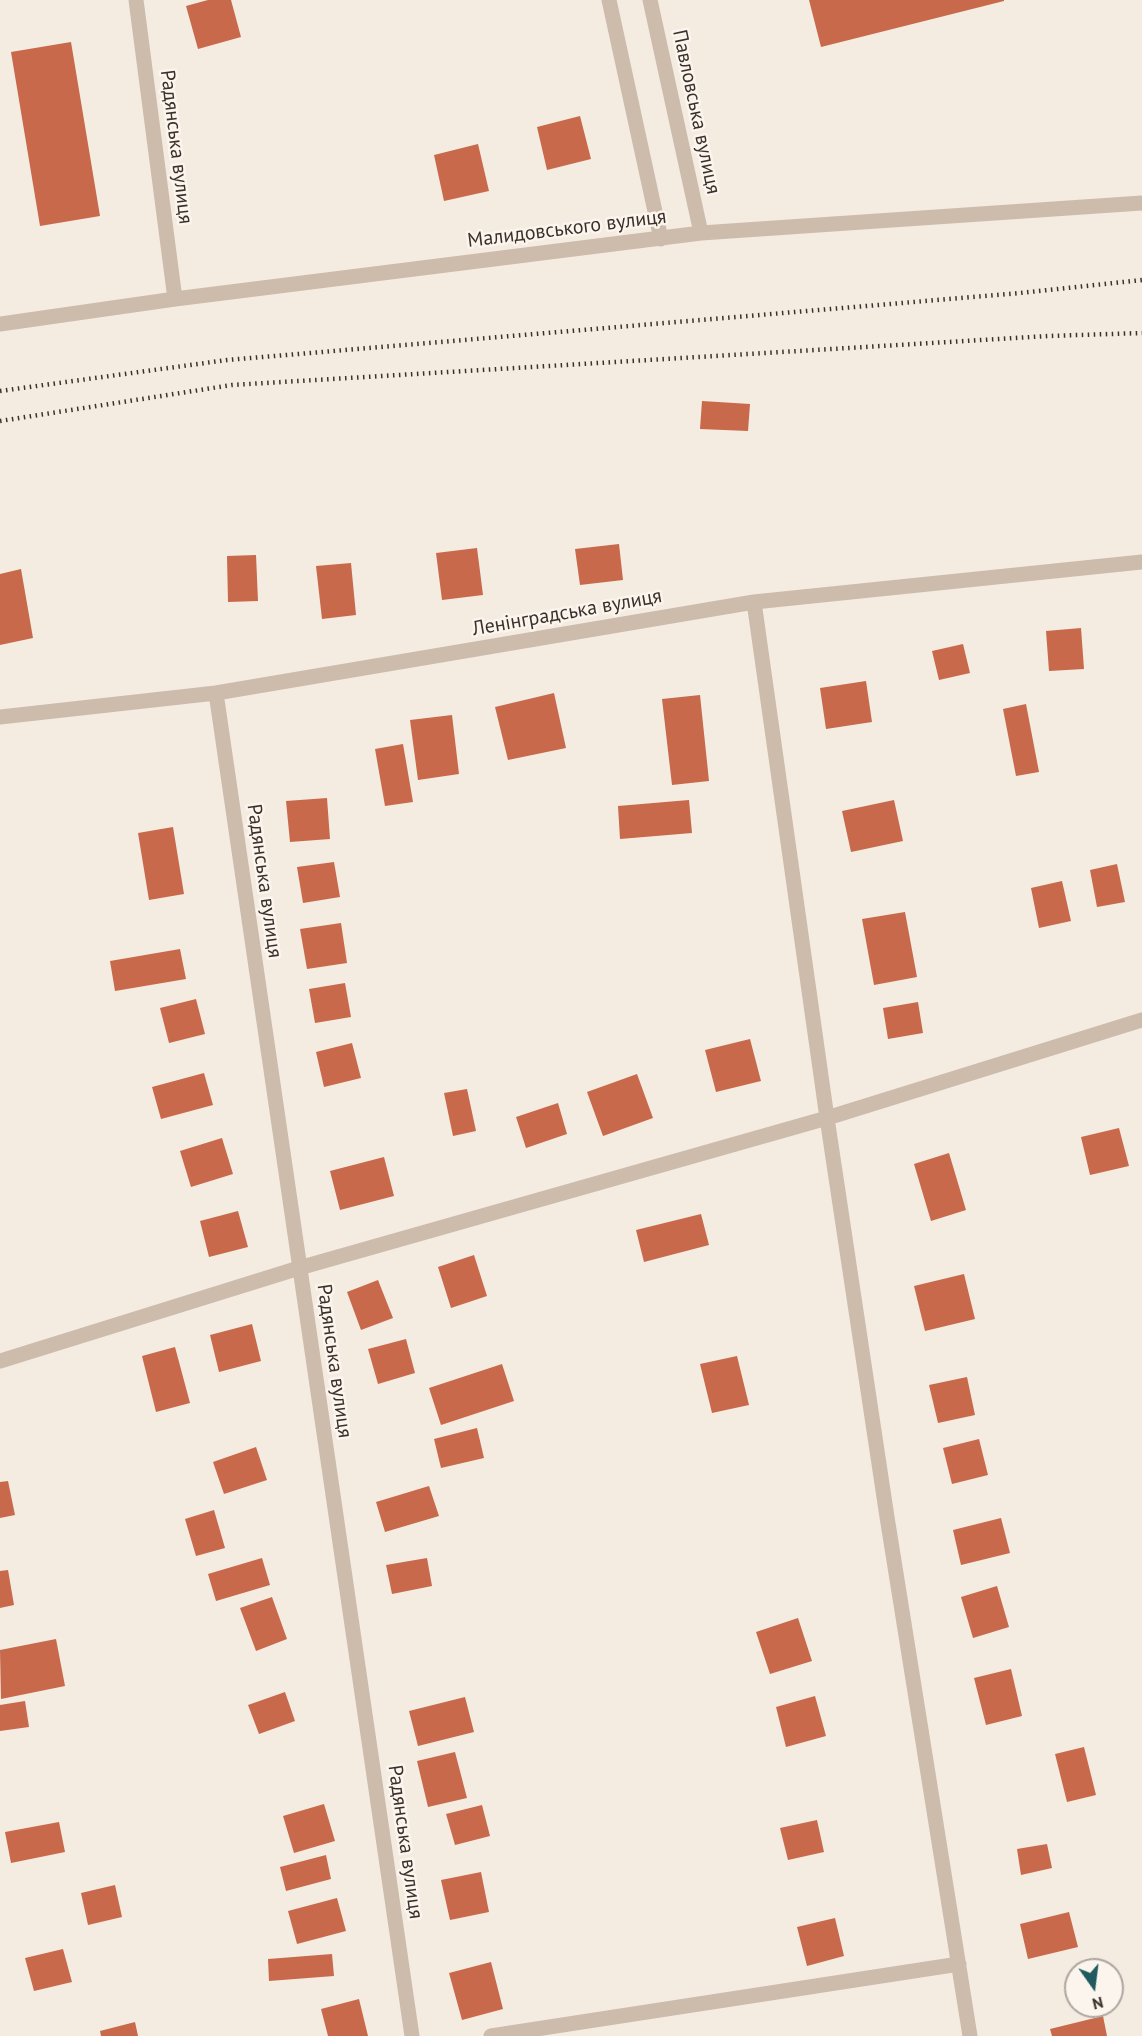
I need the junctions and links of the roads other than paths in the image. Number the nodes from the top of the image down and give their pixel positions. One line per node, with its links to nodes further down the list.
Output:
1 (136, 0): 7 (street, Радянська вулиця)
2 (609, 0): 6 (street)
3 (650, 0): 5 (street, Павловська вулиця)
4 (1142, 203): 5 (street, Малидовського вулиця)
5 (700, 233): 6 (street, Малидовського вулиця)
6 (661, 239): 7 (street, Малидовського вулиця)
7 (175, 299): 8 (street, Малидовського вулиця)
8 (0, 324)
9 (1142, 562): 10 (street, Ленінградська вулиця)
10 (754, 602): 11 (street, Ленінградська вулиця); 14 (street)
11 (216, 693): 12 (street, Ленінградська вулиця); 15 (street, Радянська вулиця)
12 (0, 717)
13 (1142, 1020): 14 (street)
14 (827, 1118): 15 (street); 17 (street)
15 (299, 1268): 16 (street); 18 (street, Радянська вулиця)
16 (0, 1361)
17 (959, 1964): 19 (street); 20 (street)
18 (412, 2036)
19 (491, 2036)
20 (970, 2036)

